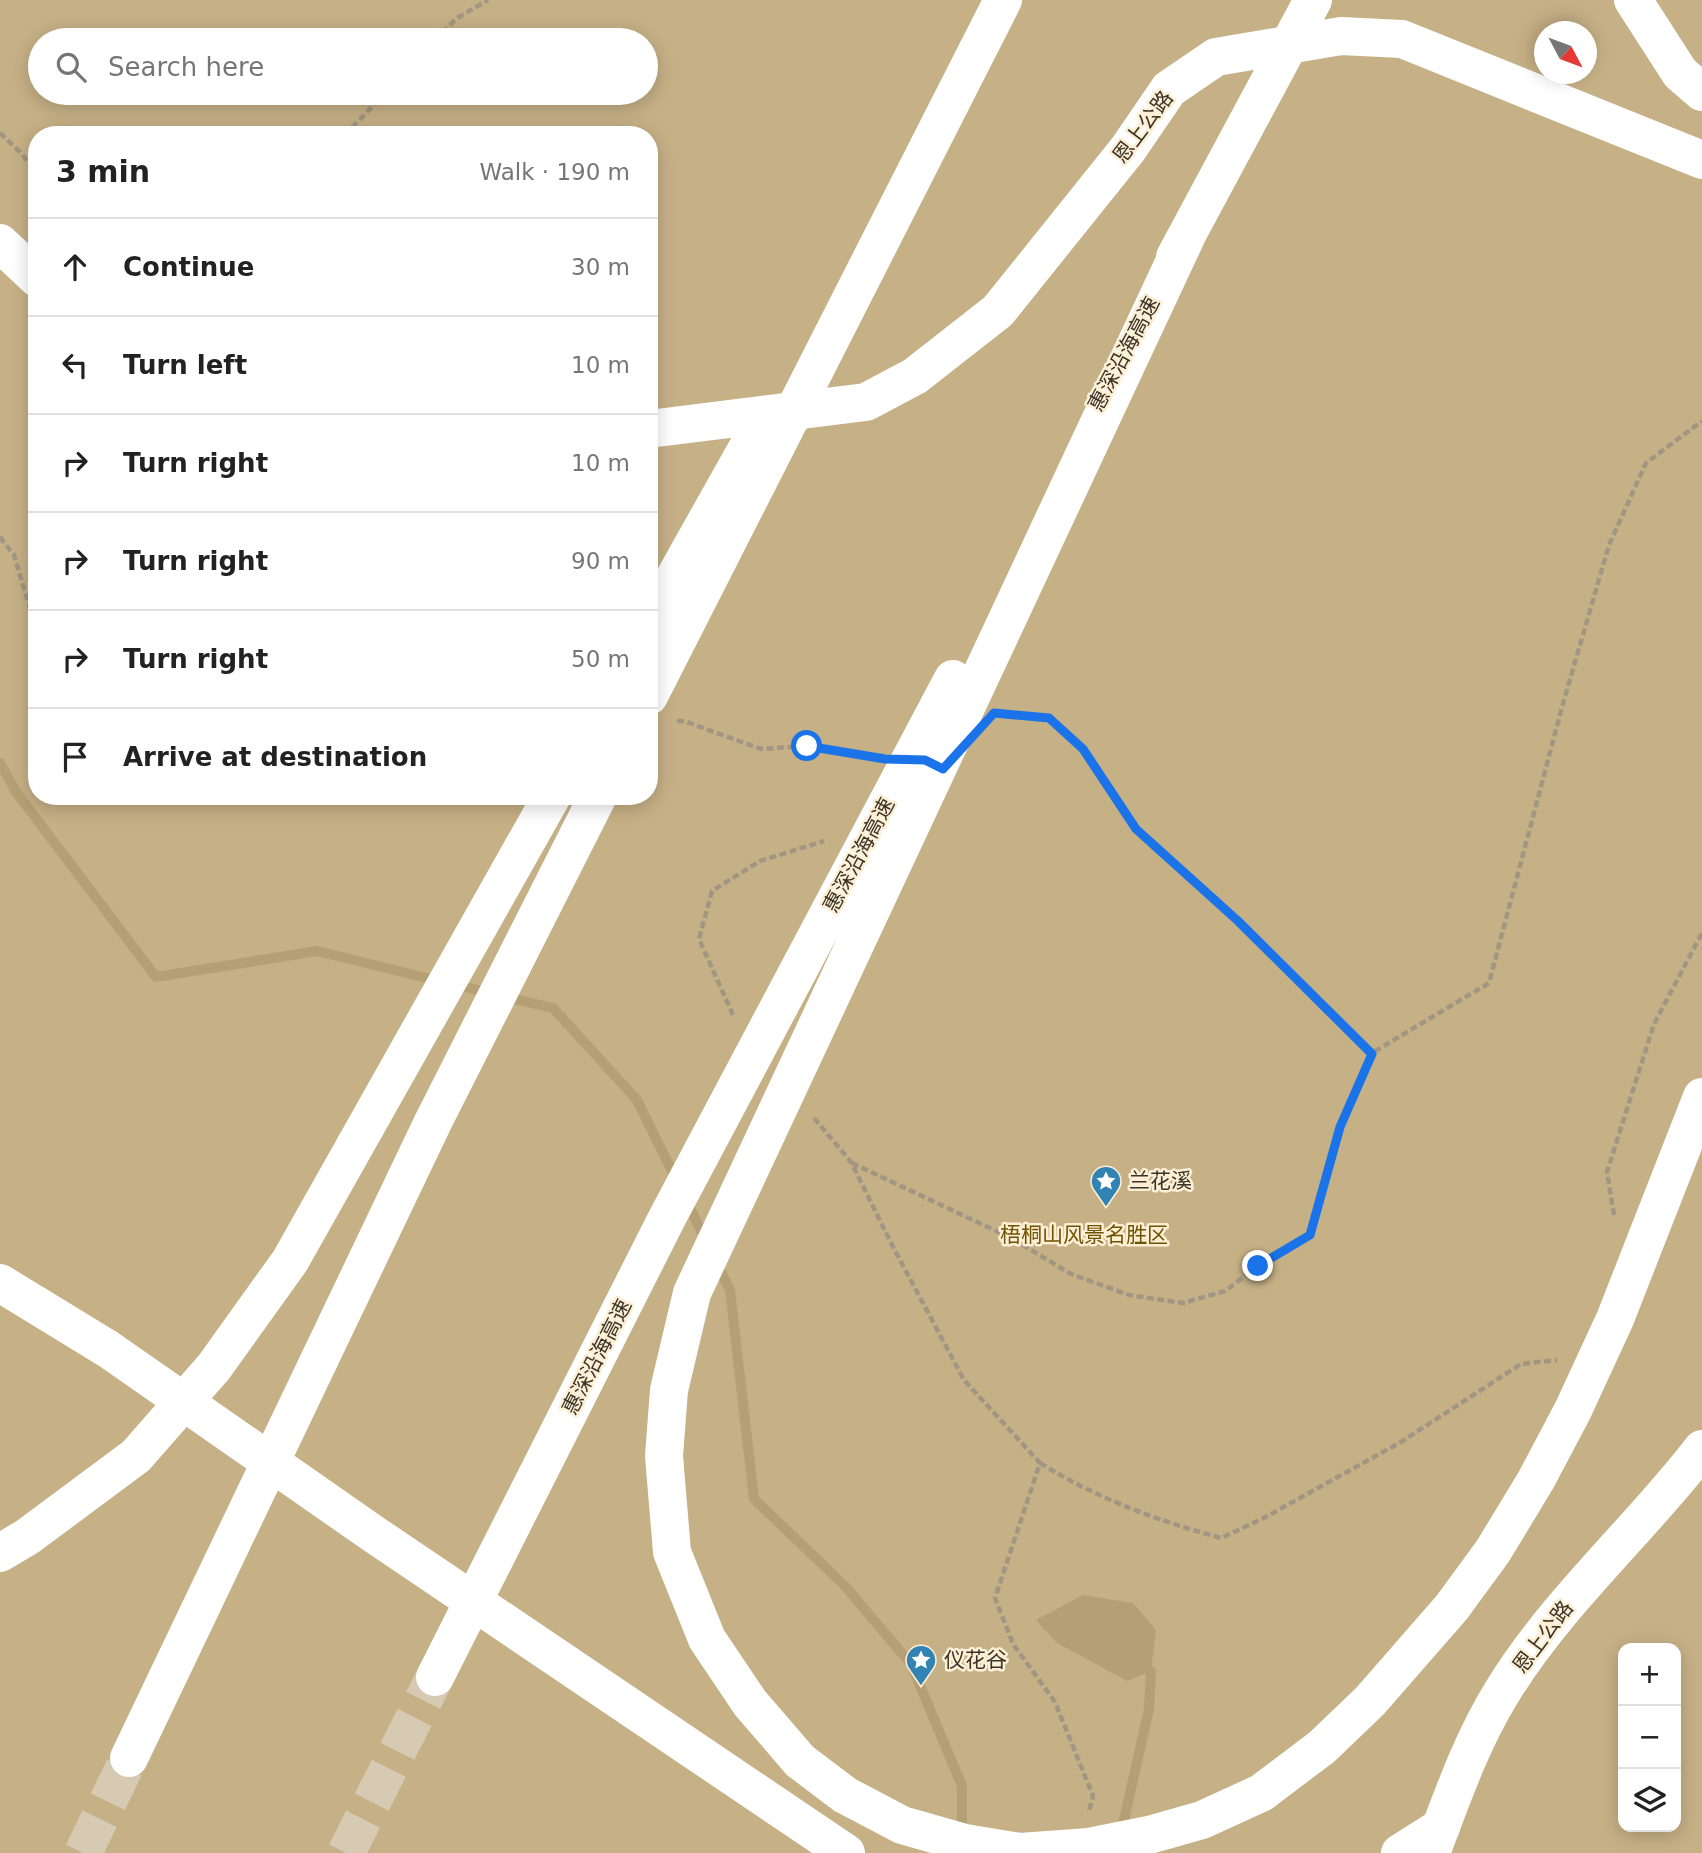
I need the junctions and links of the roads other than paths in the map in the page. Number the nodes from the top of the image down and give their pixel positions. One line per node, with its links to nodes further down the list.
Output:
1 (1000, 0): 10 (main road); 11 (main road)
2 (1313, 0): 6 (main road, 惠深沿海高速)
3 (1633, 0): 4 (main road)
4 (1702, 92)
5 (1702, 160): 9 (main road, 恩上公路)
6 (1187, 235): 14 (main road); 18 (main road, 惠深沿海高速)
7 (0, 243): 8 (main road)
8 (28, 269)
9 (658, 428)
10 (658, 607)
11 (661, 709)
12 (547, 805): 17 (main road)
13 (593, 805): 19 (main road)
14 (1702, 1097)
15 (0, 1283): 21 (main road)
16 (1702, 1450): 20 (main road, 恩上公路)
17 (0, 1553)
18 (435, 1678)
19 (129, 1758)
20 (1436, 1840): 22 (main road)
21 (846, 1853)
22 (1400, 1853)

